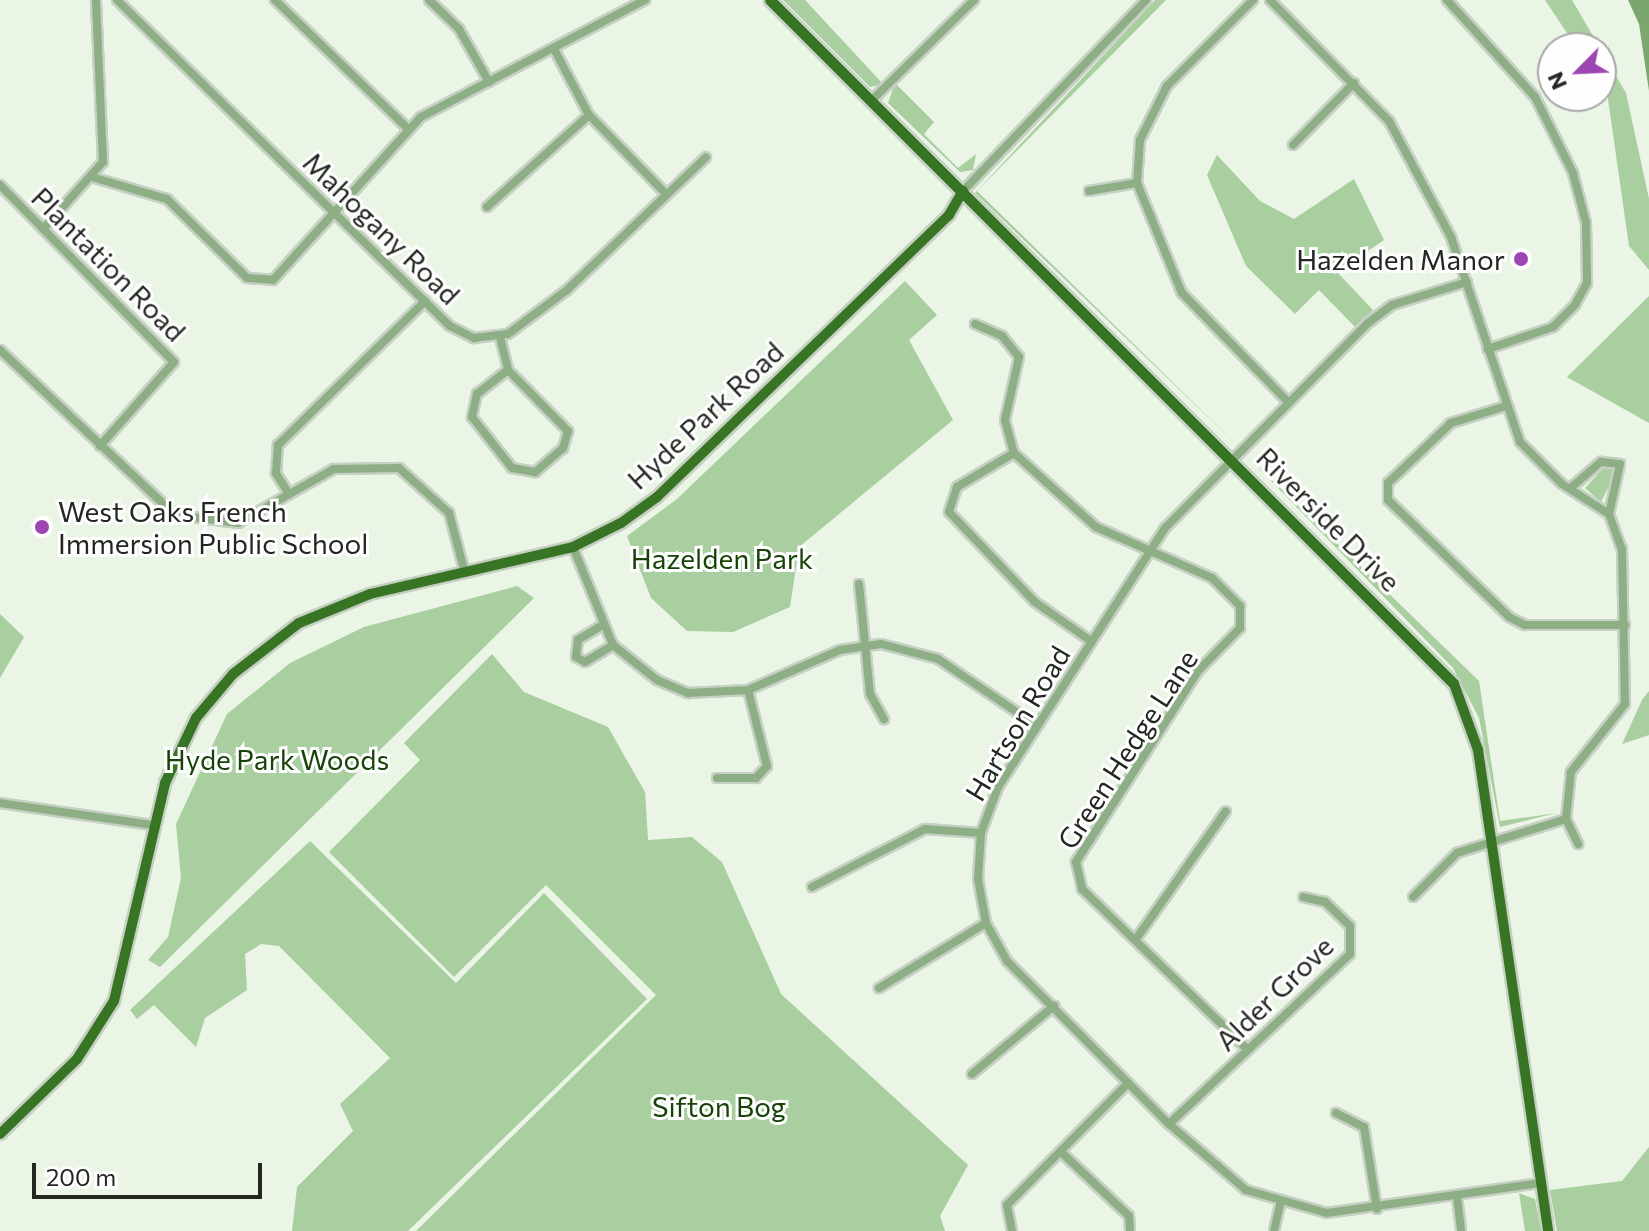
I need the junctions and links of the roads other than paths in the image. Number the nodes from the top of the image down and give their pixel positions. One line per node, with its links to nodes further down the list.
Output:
1 (96, 0): 20 (street)
2 (117, 0): 27 (street, Mahogany Road)
3 (275, 0): 17 (street)
4 (429, 0): 13 (street)
5 (645, 0): 12 (street)
6 (770, 0): 15 (main road, Riverside Drive)
7 (974, 0): 15 (street)
8 (1146, 0): 23 (street, Hyde Park Road)
9 (1253, 0): 21 (street)
10 (1270, 0): 14 (street)
11 (1447, 0): 33 (street)
12 (554, 49): 13 (street); 16 (street)
13 (489, 82): 17 (street)
14 (1354, 83): 18 (street); 29 (street)
15 (872, 100): 23 (main road, Riverside Drive)
16 (589, 115): 25 (street); 26 (street)
17 (408, 129): 27 (street)
18 (1293, 145)
19 (706, 157): 25 (street)
20 (95, 178): 27 (street); 28 (street)
21 (1137, 183): 24 (street); 36 (street)
22 (0, 185): 28 (street, Plantation Road)
23 (963, 191): 40 (main road, Riverside Drive); 44 (main road, Hyde Park Road)
24 (1089, 191)
25 (666, 194): 32 (street)
26 (487, 207)
27 (337, 215): 30 (street, Mahogany Road)
28 (43, 229): 38 (street, Plantation Road)
29 (1467, 282): 33 (street); 36 (street, Hartson Road)
30 (425, 301): 32 (street, Mahogany Road); 42 (street)
31 (975, 324): 39 (street)
32 (500, 337): 35 (street)
33 (1488, 349): 37 (street)
34 (0, 350): 38 (street)
35 (508, 370): 35 (street)
36 (1289, 403): 40 (street, Hartson Road)
37 (1506, 406): 41 (street); 48 (street)
38 (100, 446): 42 (street)
39 (1014, 453): 45 (street, Green Hedge Lane); 50 (street)
40 (1234, 459): 45 (street, Hartson Road); 62 (main road, Riverside Drive)
41 (1573, 486): 43 (street); 43 (street)
42 (289, 494): 46 (street)
43 (1609, 514): 48 (street)
44 (573, 547): 46 (main road, Hyde Park Road); 49 (street)
45 (1149, 551): 50 (street, Hartson Road); 68 (street, Green Hedge Lane)
46 (465, 573): 60 (main road, Hyde Park Road)
47 (859, 584): 52 (street)
48 (1625, 625): 59 (street)
49 (601, 626): 51 (street); 51 (street)
50 (1091, 641): 55 (street, Hartson Road)
51 (613, 645): 53 (street)
52 (864, 646): 53 (street); 54 (street); 55 (street)
53 (748, 690): 56 (street)
54 (884, 719)
55 (1036, 725): 61 (street, Hartson Road)
56 (717, 778)
57 (0, 803): 60 (street)
58 (1226, 811): 68 (street)
59 (1566, 819): 62 (street); 63 (street)
60 (153, 825): 76 (main road, Hyde Park Road)
61 (981, 833): 64 (street); 67 (street, Hartson Road)
62 (1492, 842): 66 (street); 78 (main road, Riverside Drive)
63 (1578, 844)
64 (812, 887)
65 (1304, 897): 71 (street, Alder Grove)
66 (1413, 897)
67 (986, 923): 69 (street); 70 (street, Hartson Road)
68 (1136, 939): 71 (street, Green Hedge Lane)
69 (879, 988)
70 (1054, 1006): 72 (street); 73 (street, Hartson Road)
71 (1248, 1050): 75 (street, Alder Grove)
72 (972, 1074)
73 (1128, 1083): 75 (street, Hartson Road); 77 (street)
74 (1336, 1113): 81 (street)
75 (1169, 1124): 80 (street, Hartson Road)
76 (0, 1134)
77 (1061, 1152): 82 (street); 83 (street)
78 (1541, 1183): 79 (street, Hartson Road); 86 (main road, Riverside Drive)
79 (1457, 1197): 81 (street, Hartson Road); 85 (street)
80 (1280, 1205): 81 (street, Hartson Road); 84 (street)
81 (1377, 1209)
82 (1012, 1231)
83 (1130, 1231)
84 (1274, 1231)
85 (1461, 1231)
86 (1548, 1231)

